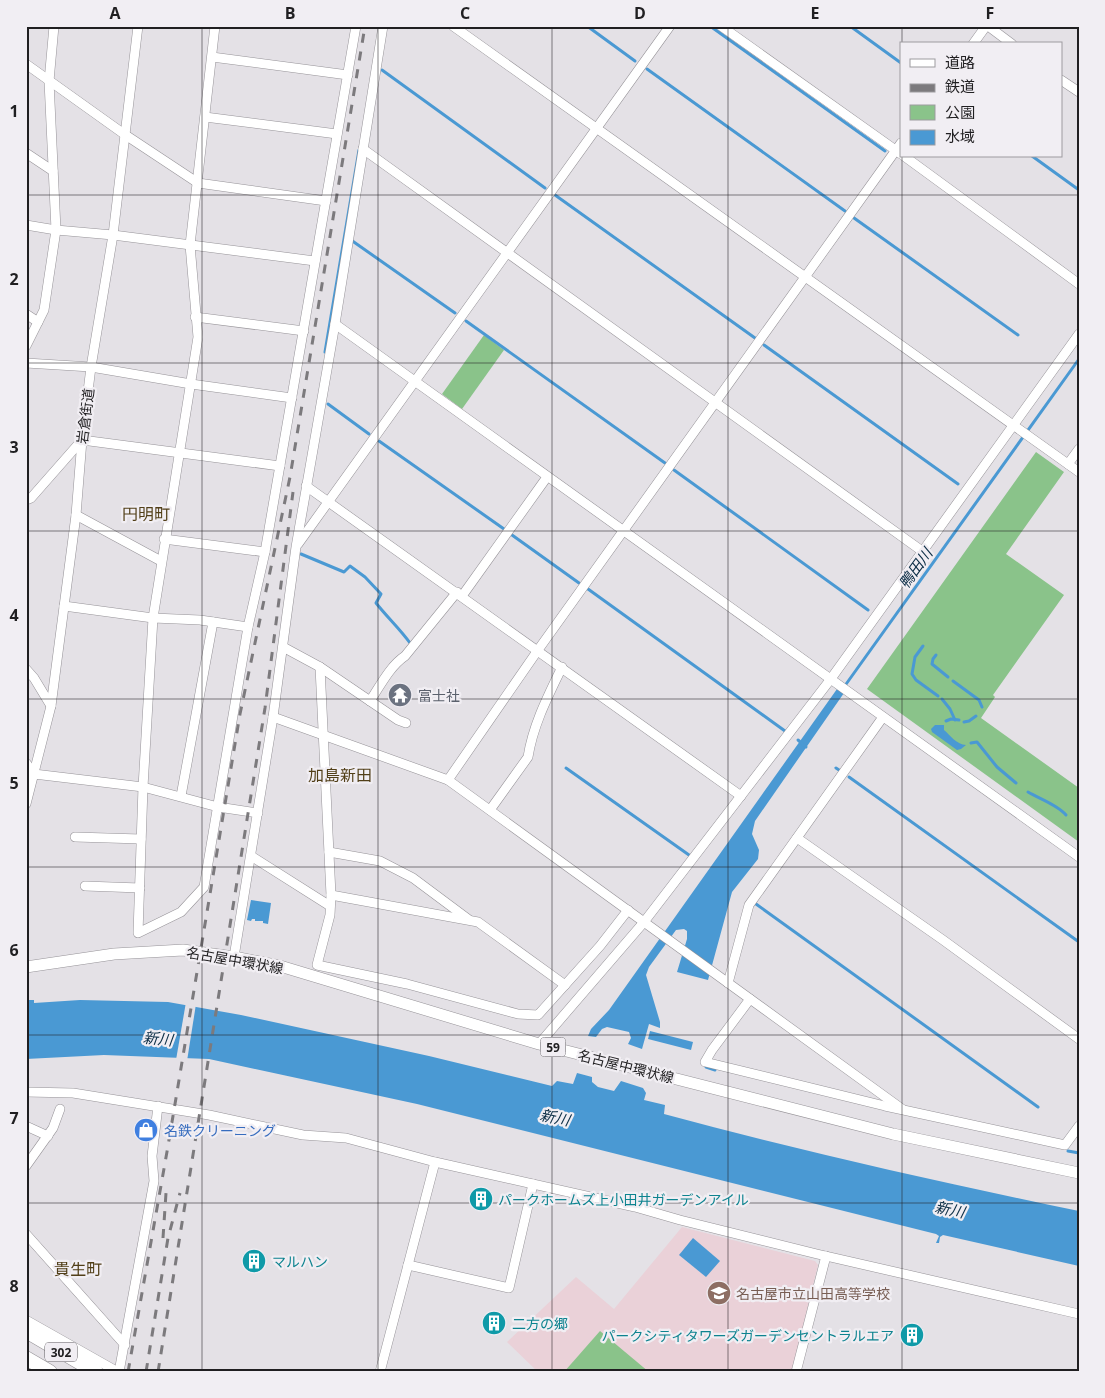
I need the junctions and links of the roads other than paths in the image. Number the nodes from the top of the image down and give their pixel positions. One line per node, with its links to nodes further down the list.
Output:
1 (54, 26): 15 (street)
2 (138, 26): 20 (street, 岩倉街道)
3 (215, 26): 12 (street)
4 (356, 26): 14 (street)
5 (383, 26): 22 (street)
6 (453, 26): 19 (street)
7 (670, 26): 19 (street)
8 (721, 26): 23 (street)
9 (987, 26): 10 (street); 11 (street)
10 (975, 42)
11 (1009, 42)
12 (212, 57): 14 (street); 18 (street)
13 (26, 64): 15 (street)
14 (348, 75): 21 (street)
15 (49, 81): 20 (street); 27 (street)
16 (1062, 81): 17 (street)
17 (1079, 92)
18 (205, 117): 21 (street); 28 (street)
19 (597, 129): 34 (street); 36 (street)
20 (124, 134): 28 (street); 32 (street, 岩倉街道)
21 (338, 134): 29 (street)
22 (363, 150): 34 (street); 41 (street)
23 (900, 150)
24 (900, 152): 36 (street)
25 (26, 153): 27 (street)
26 (910, 158): 37 (street)
27 (53, 171): 31 (street)
28 (198, 183): 29 (street); 33 (street)
29 (326, 201): 35 (street)
30 (26, 225): 31 (street)
31 (56, 230): 32 (street); 40 (street)
32 (113, 235): 33 (street); 46 (street, 岩倉街道)
33 (190, 245): 35 (street); 39 (street)
34 (507, 253): 47 (street); 50 (street)
35 (315, 261): 42 (street)
36 (807, 278): 50 (street); 51 (street)
37 (1079, 284)
38 (26, 314): 40 (street)
39 (196, 317): 42 (street); 48 (street)
40 (38, 322): 44 (street)
41 (335, 324): 47 (street); 59 (street)
42 (304, 330): 49 (street)
43 (1079, 334): 51 (street)
44 (26, 346)
45 (26, 363): 46 (street)
46 (91, 367): 48 (street); 52 (street, 岩倉街道)
47 (415, 382): 58 (street); 61 (street)
48 (191, 384): 49 (street); 54 (street)
49 (292, 398): 56 (street)
50 (716, 403): 63 (street); 66 (street)
51 (1016, 427): 55 (street); 66 (street)
52 (82, 440): 54 (street); 60 (street); 62 (street, 岩倉街道)
53 (1079, 449): 55 (street)
54 (179, 454): 56 (street); 64 (street)
55 (1068, 464): 57 (street)
56 (280, 466): 67 (street)
57 (1079, 472)
58 (547, 477): 63 (street); 69 (street)
59 (306, 486): 61 (street); 65 (street)
60 (26, 500)
61 (329, 502): 65 (street); 69 (street)
62 (76, 515): 68 (street); 70 (street, 岩倉街道)
63 (624, 532): 75 (street); 79 (street)
64 (164, 539): 67 (street); 68 (street)
65 (296, 547): 74 (street)
66 (922, 551): 79 (street)
67 (265, 552): 73 (street)
68 (161, 561): 71 (street)
69 (460, 594): 75 (street); 80 (street)
70 (64, 606): 71 (street); 81 (street, 岩倉街道)
71 (153, 618): 72 (street); 89 (street)
72 (213, 622): 73 (street); 90 (street)
73 (248, 628): 93 (street)
74 (283, 647): 76 (street); 82 (street)
75 (538, 650): 77 (street); 88 (street)
76 (320, 667): 80 (street); 85 (street)
77 (562, 668): 91 (street); 94 (street)
78 (26, 669): 81 (street)
79 (833, 682): 83 (street); 91 (street)
80 (370, 701): 84 (street)
81 (51, 706): 87 (street, 岩倉街道)
82 (273, 717): 85 (street); 95 (street)
83 (884, 717): 97 (street); 101 (street)
84 (406, 723)
85 (323, 735): 88 (street); 99 (street)
86 (26, 763): 87 (street)
87 (34, 774): 89 (street); 92 (street, 岩倉街道)
88 (448, 780): 94 (street)
89 (143, 787): 90 (street); 98 (street)
90 (181, 796): 93 (street)
91 (741, 796): 108 (street)
92 (26, 804)
93 (218, 807): 95 (street); 103 (street)
94 (490, 810): 106 (street)
95 (258, 813): 100 (street)
96 (76, 837): 98 (street)
97 (798, 838): 111 (street); 114 (street)
98 (141, 839): 103 (street)
99 (329, 852): 104 (street); 107 (street)
100 (251, 856): 105 (street); 109 (street)
101 (1079, 858)
102 (85, 886): 103 (street)
103 (140, 888)
104 (331, 895): 105 (street); 107 (street)
105 (330, 906): 112 (street)
106 (628, 910): 108 (street); 112 (street)
107 (470, 920): 112 (street)
108 (644, 922): 111 (street); 115 (street)
109 (234, 957): 110 (main road, 名古屋中環状線 / 59); 115 (main road, 名古屋中環状線 / 59)
110 (26, 967)
111 (728, 983): 113 (street)
112 (565, 985)
113 (750, 999): 119 (street); 119 (street)
114 (1079, 1039)
115 (539, 1044): 125 (main road, 名古屋中環状線 / 59)
116 (26, 1092): 117 (street)
117 (158, 1106): 123 (street); 134 (street)
118 (60, 1109): 122 (street)
119 (902, 1109): 121 (street)
120 (26, 1126): 122 (street)
121 (1079, 1126)
122 (48, 1136): 124 (street)
123 (435, 1162): 126 (street); 129 (street)
124 (26, 1166)
125 (1079, 1173)
126 (533, 1184): 128 (street); 129 (street)
127 (26, 1234): 134 (street)
128 (826, 1256): 130 (street); 143 (street)
129 (408, 1265): 142 (street)
130 (1079, 1314)
131 (26, 1320): 141 (street)
132 (26, 1332): 140 (highway, 302)
133 (26, 1341): 139 (highway)
134 (125, 1345): 141 (street)
135 (26, 1358): 138 (highway)
136 (26, 1368): 137 (highway, 302)
137 (34, 1372)
138 (50, 1372)
139 (80, 1372)
140 (96, 1372)
141 (118, 1372)
142 (380, 1372)
143 (796, 1372)

